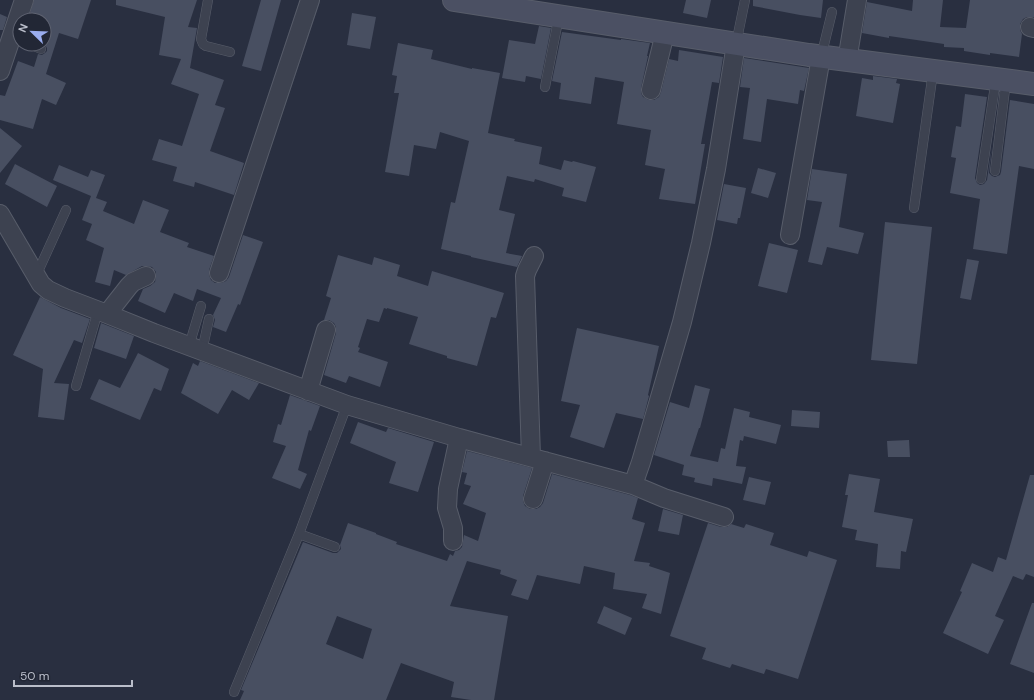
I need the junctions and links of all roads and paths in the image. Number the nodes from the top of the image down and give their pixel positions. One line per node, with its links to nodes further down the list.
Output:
1 (24, 0): 7 (street)
2 (208, 0): 13 (lane)
3 (310, 0): 29 (street)
4 (454, 0): 9 (street)
5 (745, 0): 11 (lane)
6 (857, 0): 15 (street)
7 (22, 12)
8 (832, 12): 14 (lane)
9 (558, 16): 10 (street); 20 (lane)
10 (665, 33): 11 (street); 21 (street)
11 (736, 44): 14 (street); 42 (street)
12 (12, 47): 16 (street)
13 (230, 52)
14 (822, 57): 15 (street); 27 (street)
15 (847, 60): 17 (street)
16 (0, 71)
17 (933, 72): 18 (street); 24 (lane)
18 (1001, 80): 19 (street); 22 (lane); 23 (lane)
19 (1034, 84)
20 (545, 87)
21 (651, 90)
22 (995, 171)
23 (981, 179)
24 (914, 208)
25 (66, 210): 31 (lane)
26 (0, 214): 31 (street)
27 (790, 235)
28 (534, 256): 41 (street)
29 (219, 273)
30 (146, 276): 33 (street)
31 (36, 277): 33 (street)
32 (200, 306): 36 (lane)
33 (102, 312): 36 (street); 37 (lane)
34 (209, 319): 36 (lane)
35 (326, 330): 38 (street)
36 (195, 348): 38 (street)
37 (76, 386)
38 (308, 391): 39 (street)
39 (347, 405): 40 (street); 45 (lane)
40 (460, 438): 41 (street); 46 (street)
41 (538, 459): 42 (street); 43 (street)
42 (633, 486): 44 (street)
43 (533, 499)
44 (724, 517)
45 (299, 534): 47 (lane); 48 (lane)
46 (453, 541)
47 (335, 547)
48 (234, 692)

